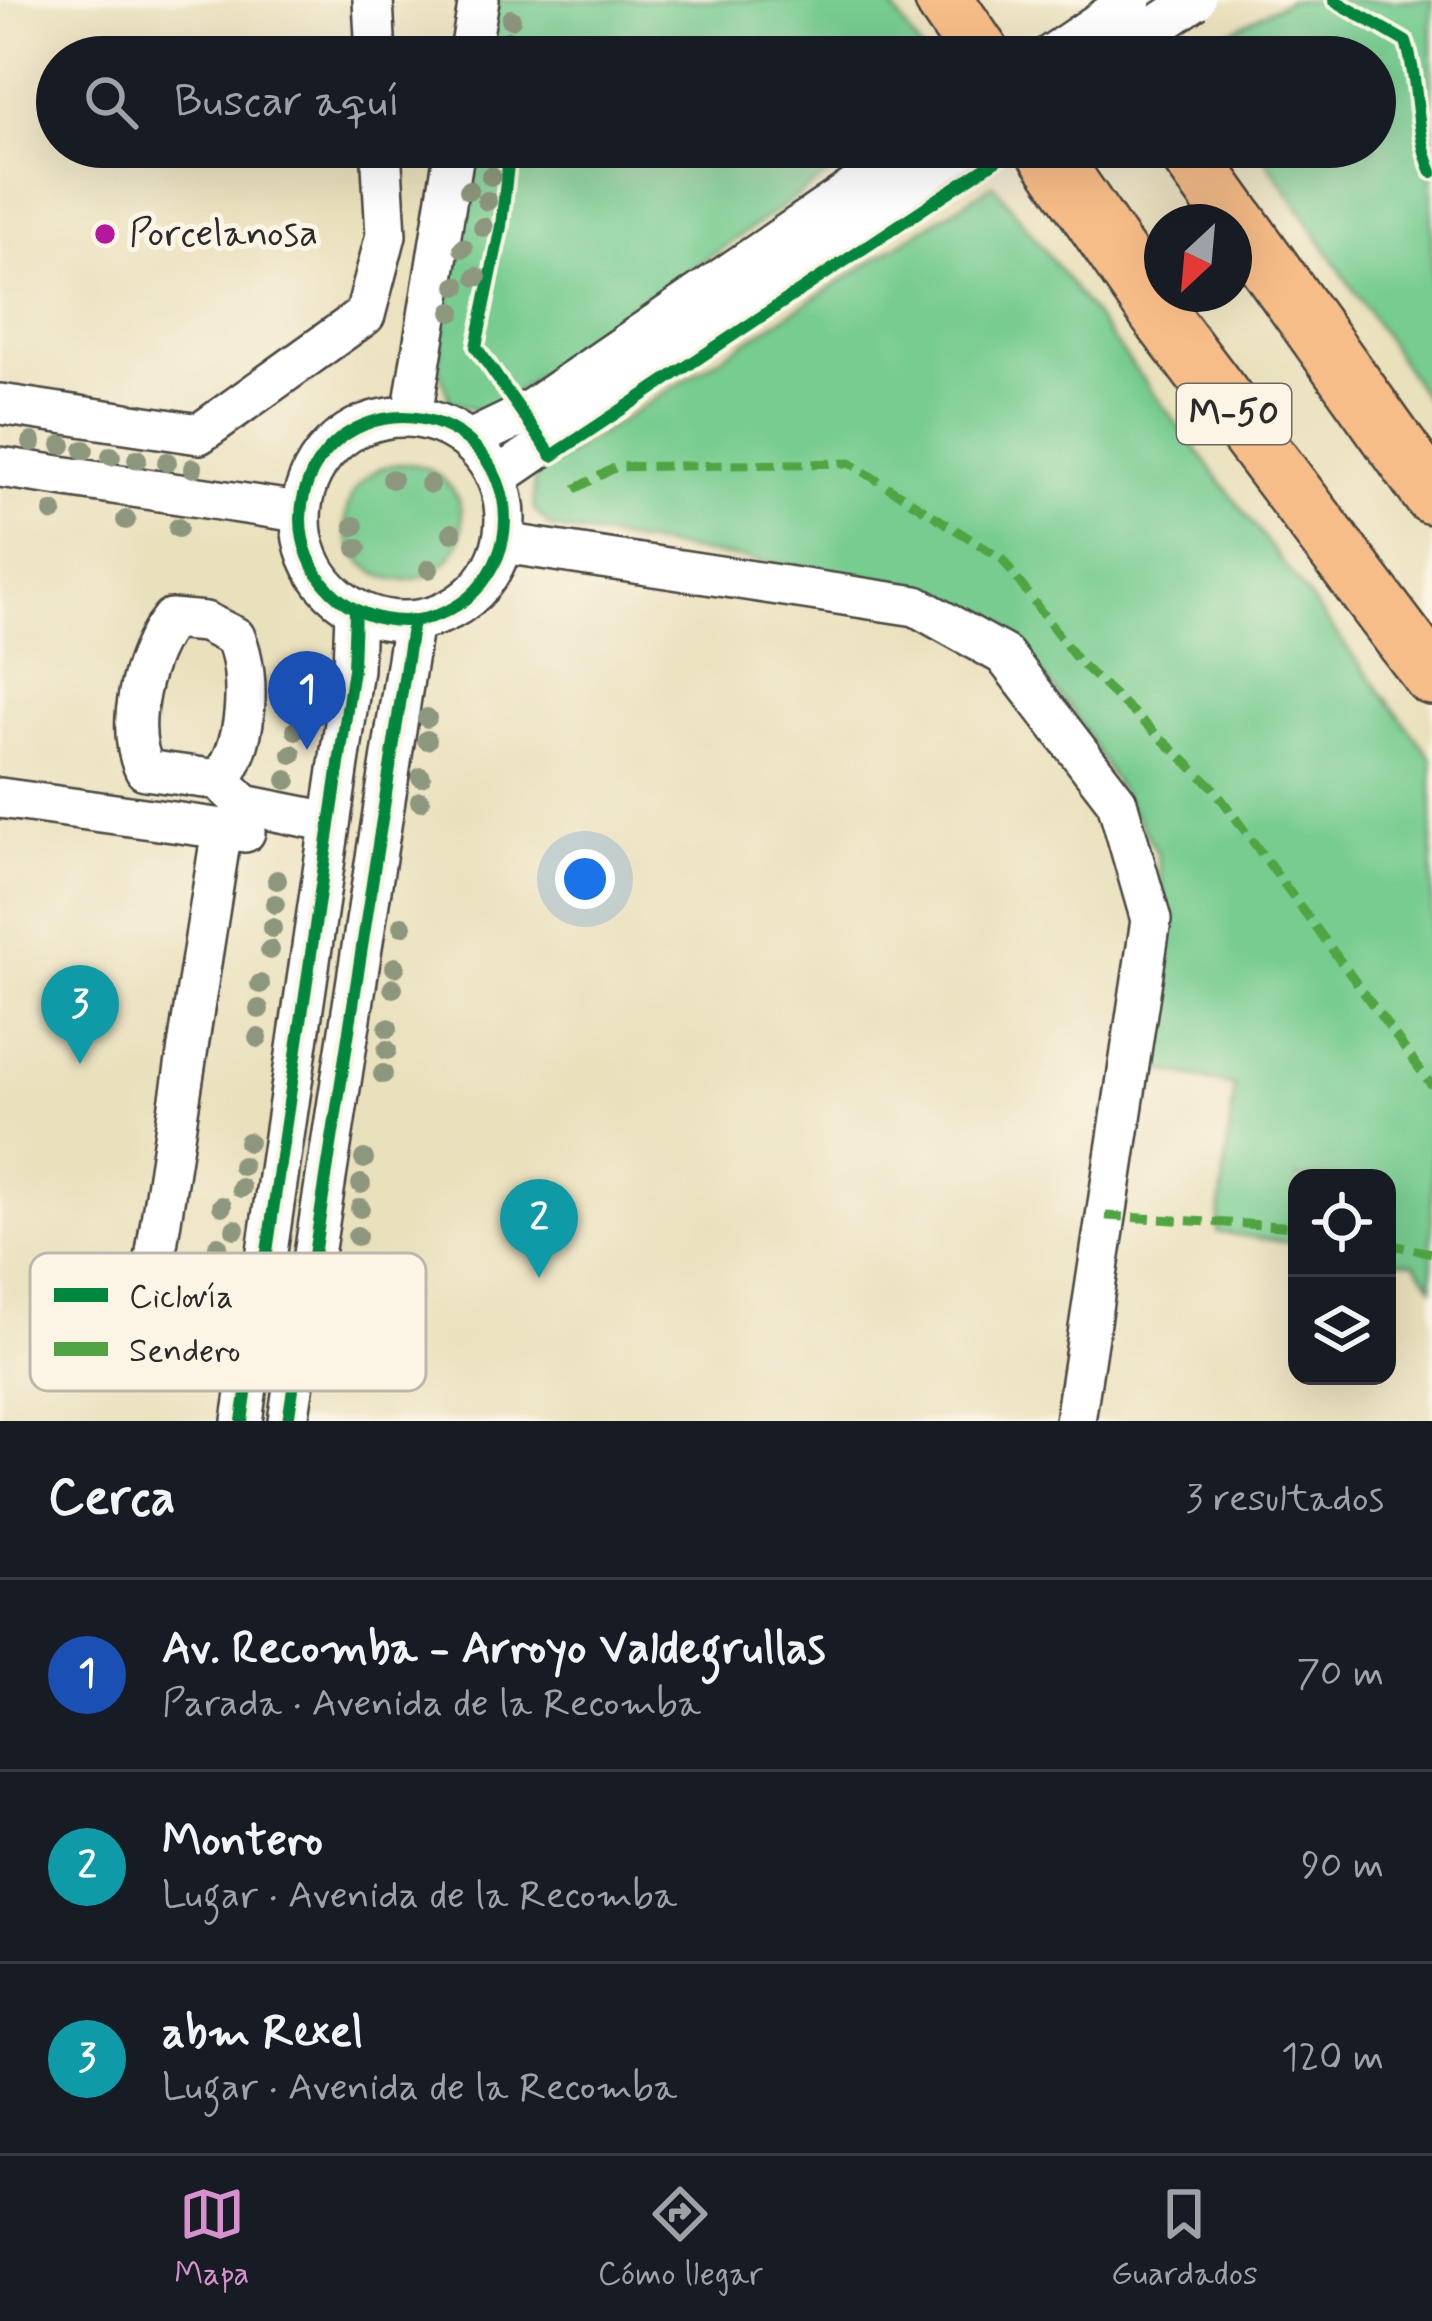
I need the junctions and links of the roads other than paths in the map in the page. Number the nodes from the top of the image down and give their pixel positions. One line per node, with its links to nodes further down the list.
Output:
1 (373, 0): 7 (street)
2 (478, 0): 8 (street)
3 (944, 0): 9 (highway)
4 (1082, 0): 11 (highway)
5 (1132, 0): 10 (street, bridge)
6 (1195, 0): 12 (street, bridge)
7 (375, 36)
8 (472, 36)
9 (968, 36)
10 (1079, 36)
11 (1107, 36)
12 (1142, 36)
13 (382, 168): 22 (street)
14 (452, 168): 23 (street)
15 (1061, 168): 20 (highway, M-50)
16 (1196, 168): 18 (highway, M-50)
17 (903, 170): 24 (street); 26 (street)
18 (1217, 204)
19 (1252, 262): 27 (highway, M-50)
20 (1144, 270)
21 (1178, 312): 32 (highway, M-50)
22 (0, 404)
23 (412, 416): 24 (street); 28 (street)
24 (470, 440): 26 (street)
25 (0, 467): 28 (street)
26 (499, 476): 29 (street)
27 (1432, 495)
28 (299, 512): 30 (street)
29 (503, 543): 31 (street); 44 (street)
30 (355, 610): 31 (street); 36 (street)
31 (412, 621): 39 (street)
32 (1432, 676)
33 (219, 780): 36 (street)
34 (0, 798): 35 (street)
35 (222, 829): 36 (street); 37 (street)
36 (329, 833): 38 (street)
37 (156, 1253)
38 (267, 1253)
39 (314, 1253)
40 (246, 1391): 42 (street)
41 (293, 1391): 43 (street)
42 (242, 1421)
43 (288, 1421)
44 (1075, 1421)

